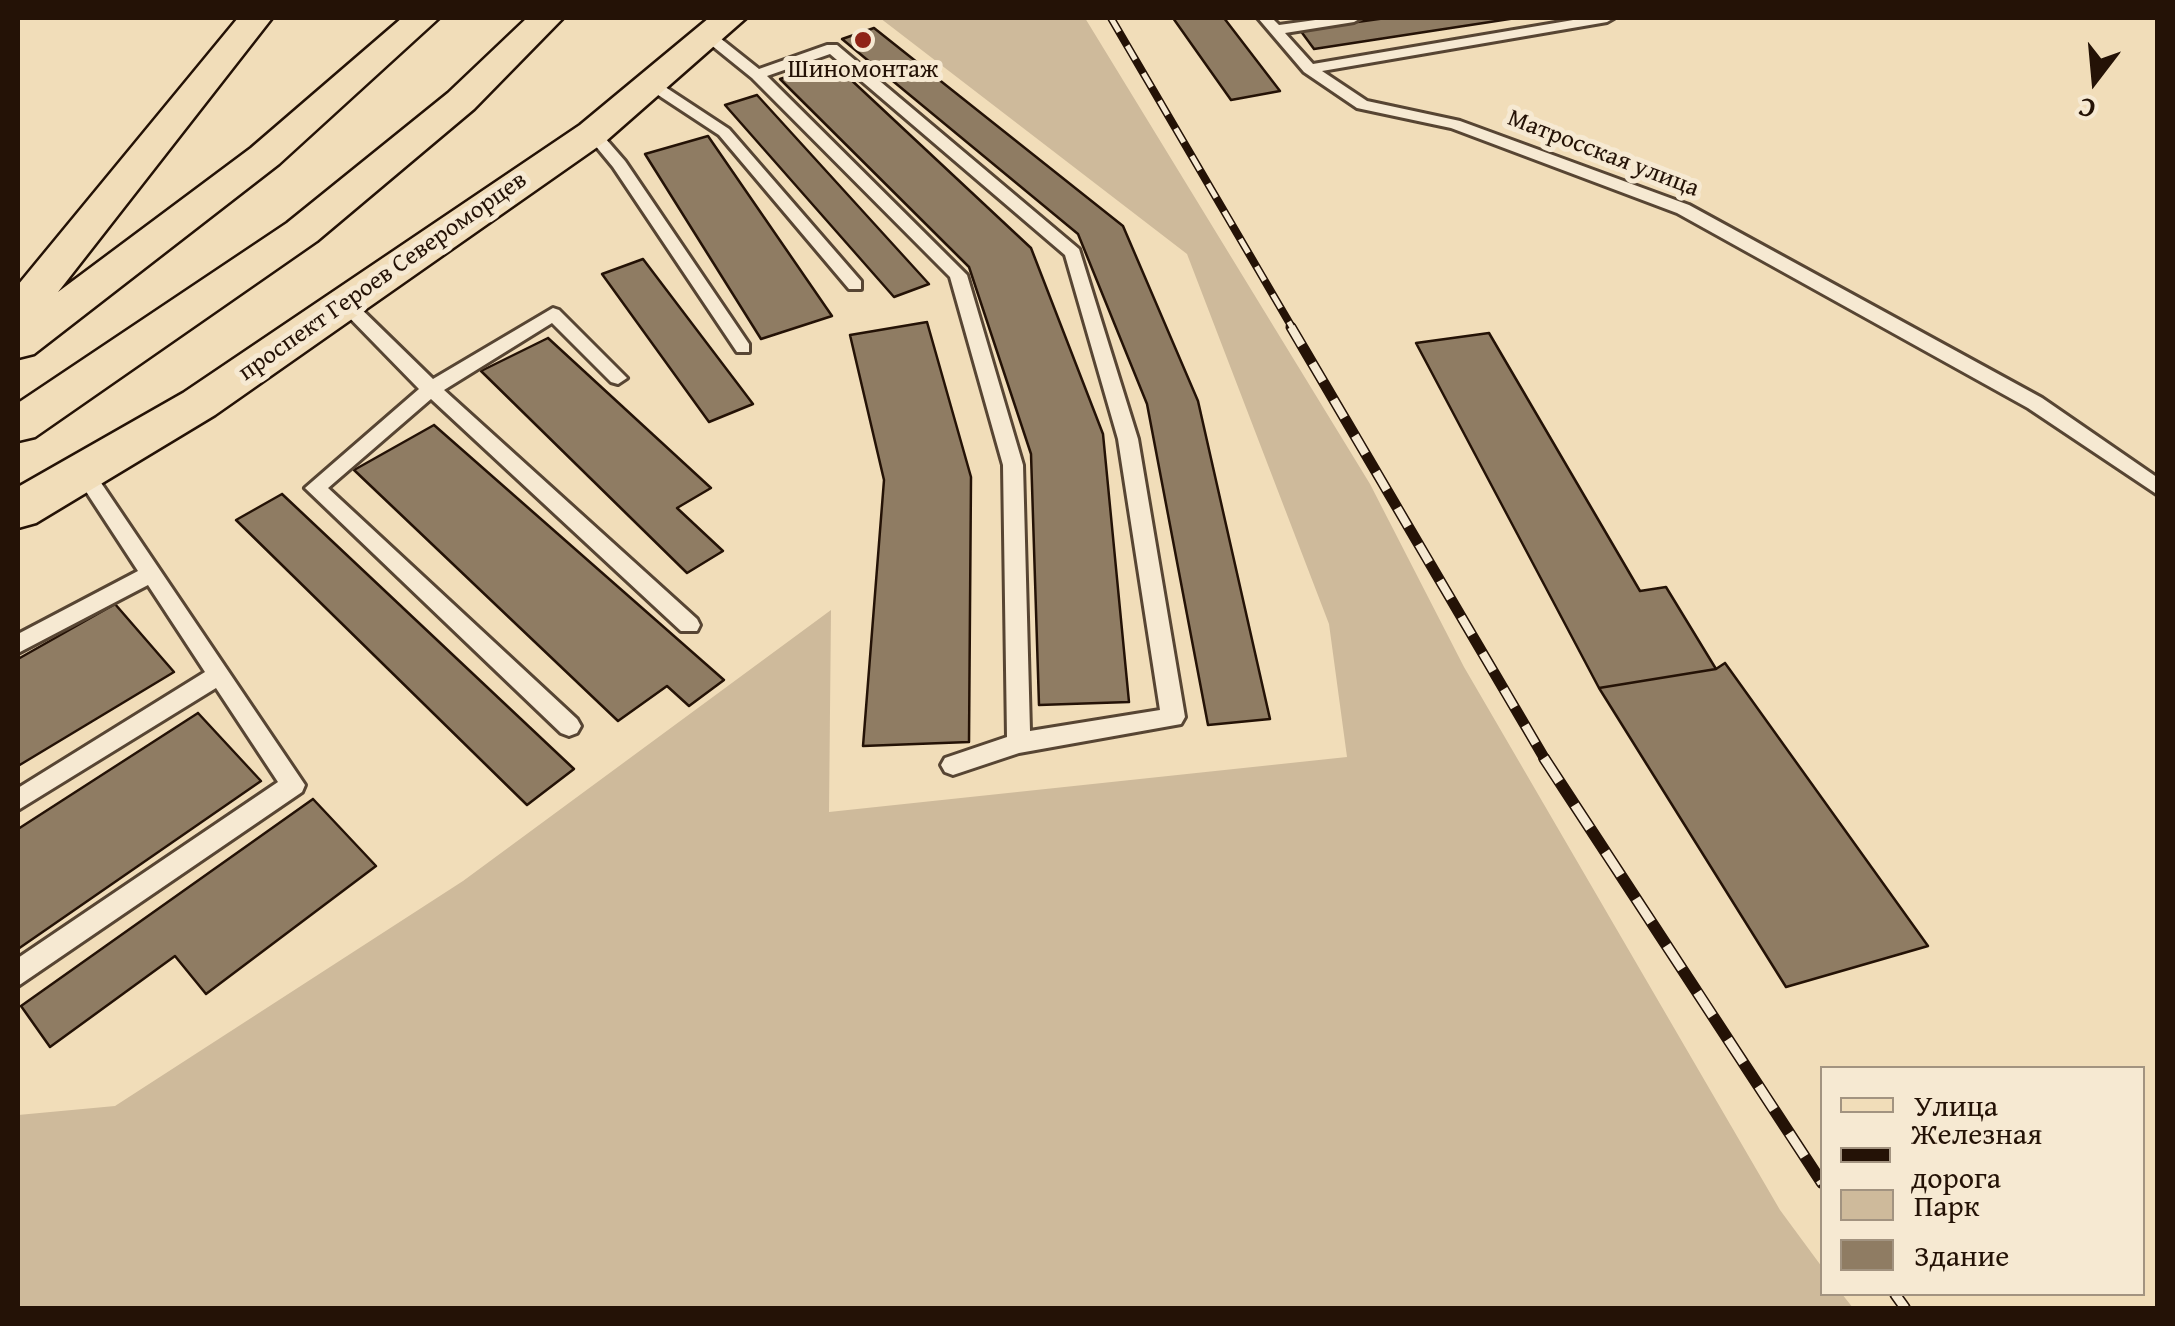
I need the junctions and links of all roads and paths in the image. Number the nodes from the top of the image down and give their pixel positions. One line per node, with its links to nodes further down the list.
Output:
1 (255, 18): 14 (main road)
2 (422, 18): 15 (main road)
3 (546, 18): 19 (main road)
4 (1354, 18): 6 (lane)
5 (1607, 18): 8 (lane)
6 (1271, 24): 8 (lane, Матросская улица)
7 (719, 27): 9 (lane); 10 (main road, проспект Героев Североморцев)
8 (1309, 69): 21 (lane, Матросская улица)
9 (757, 75): 28 (lane); 28 (lane)
10 (651, 84): 11 (main road, проспект Героев Североморцев); 12 (lane)
11 (593, 134): 13 (main road, проспект Героев Североморцев); 16 (lane)
12 (855, 284)
13 (346, 304): 18 (lane); 20 (main road, проспект Героев Североморцев)
14 (18, 313)
15 (18, 344)
16 (744, 348)
17 (618, 378): 18 (lane)
18 (430, 389): 24 (lane); 27 (lane)
19 (18, 425)
20 (84, 473): 22 (main road, проспект Героев Североморцев); 23 (lane)
21 (2158, 488)
22 (18, 510)
23 (152, 572): 25 (lane); 26 (lane)
24 (688, 625)
25 (18, 644)
26 (219, 675): 30 (lane); 31 (lane)
27 (570, 726)
28 (1019, 744): 29 (lane)
29 (953, 765)
30 (18, 800)
31 (18, 973)

